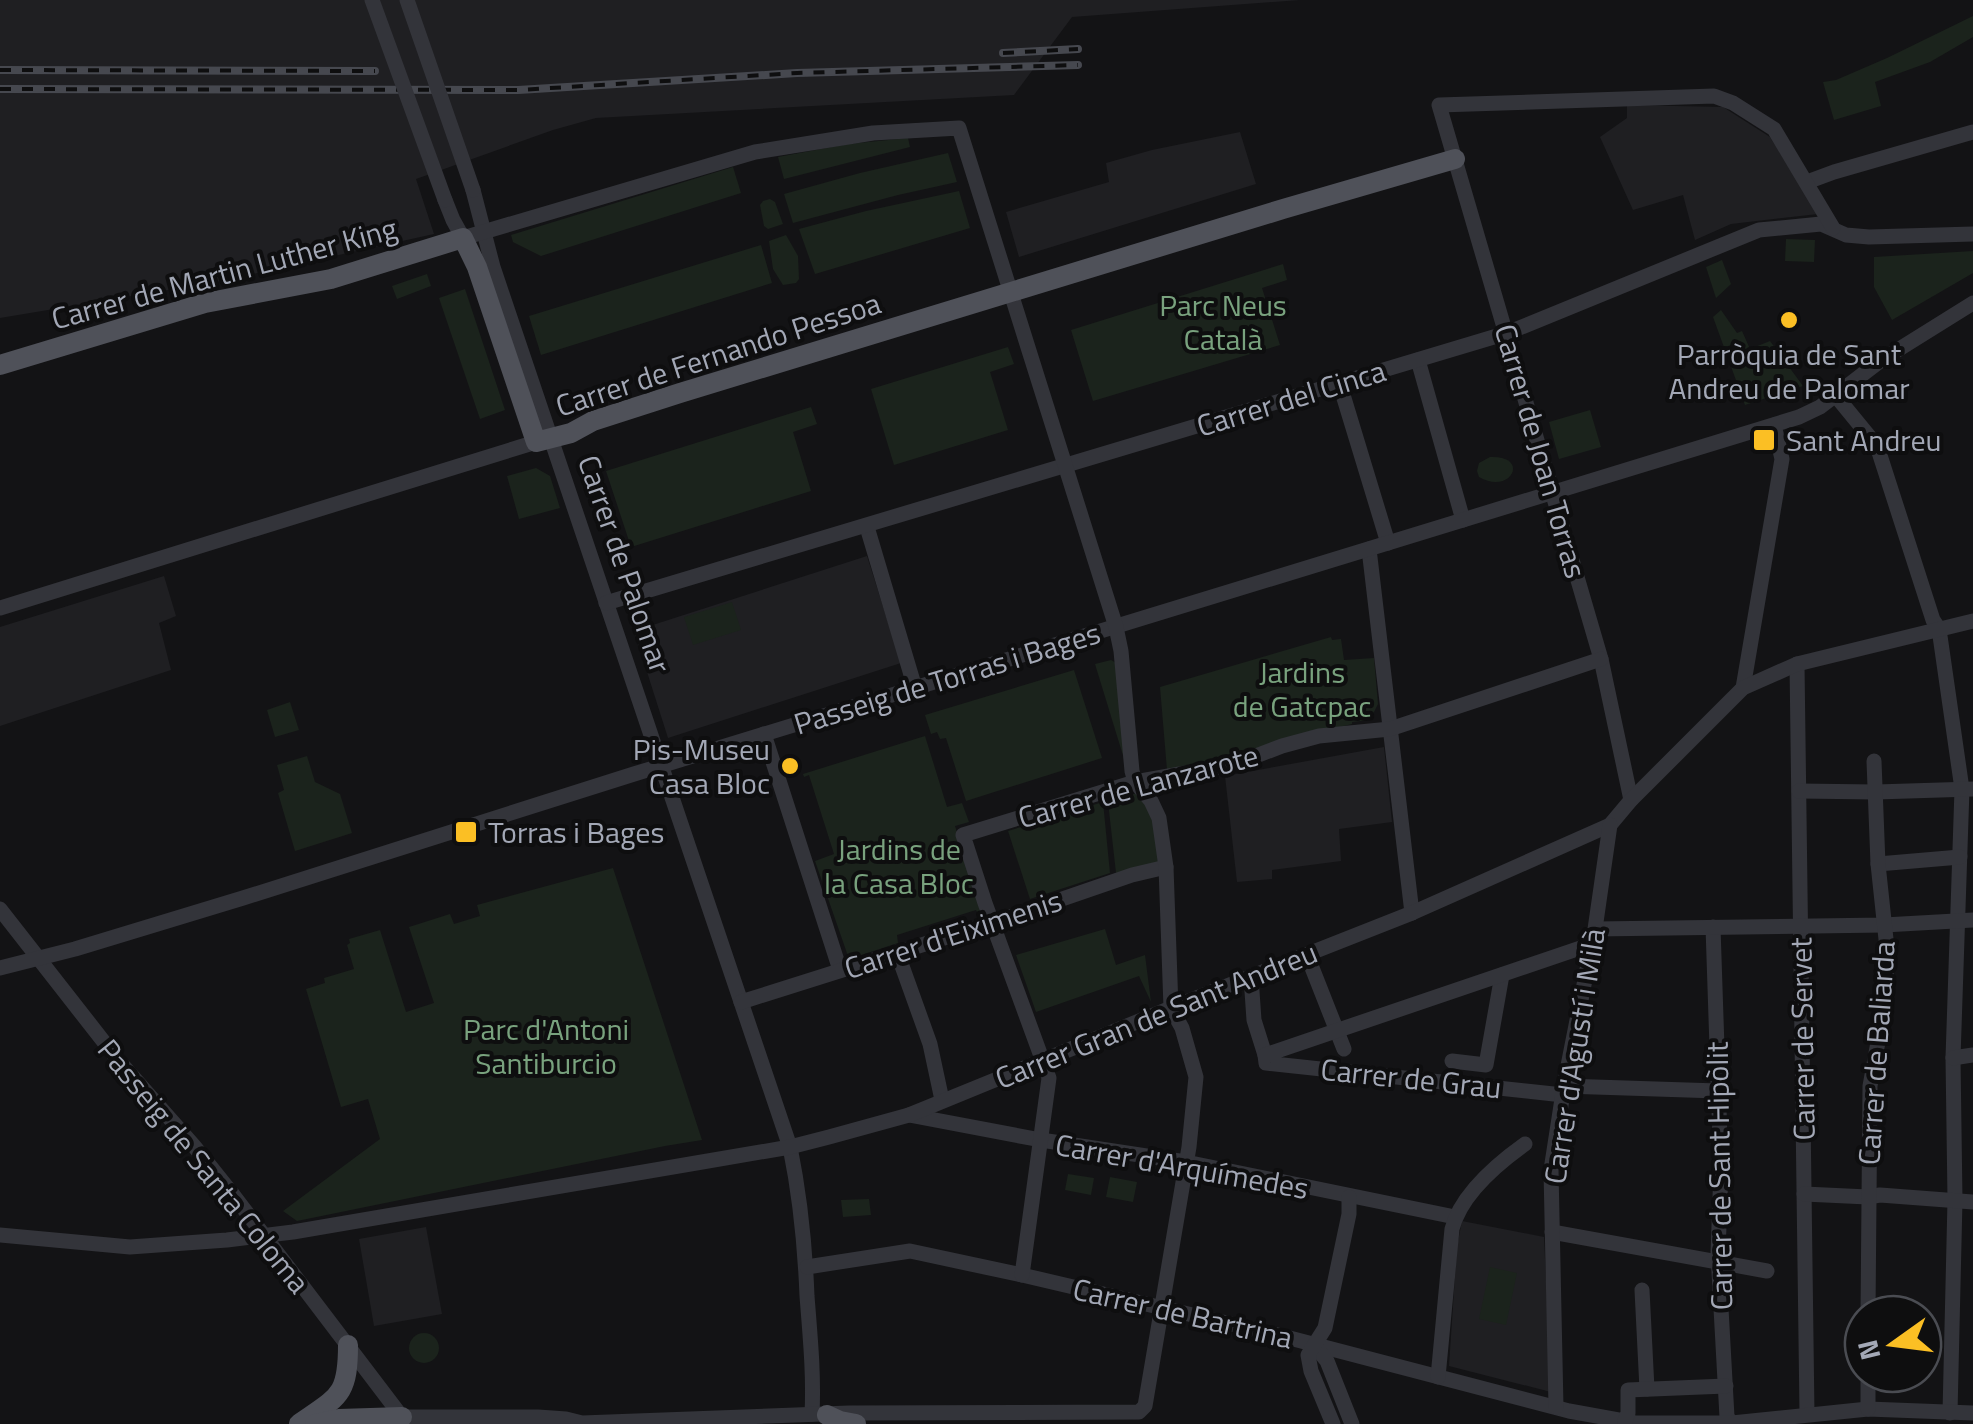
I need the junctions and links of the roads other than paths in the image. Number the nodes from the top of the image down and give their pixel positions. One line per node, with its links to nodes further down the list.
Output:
1 (372, 0): 9 (street, Carrer de Palomar, bridge)
2 (407, 0): 7 (street, Carrer de Palomar, bridge)
3 (1973, 132): 5 (street)
4 (1455, 159): 5 (street, Carrer de Joan Torras); 10 (main road, Carrer de Fernando Pessoa); 12 (street, Carrer de Joan Torras)
5 (1807, 182): 6 (street)
6 (1833, 228): 8 (street, Carrer del Cinca); 12 (street, Carrer del Cinca)
7 (484, 233): 9 (street); 10 (street); 18 (street, Carrer de Palomar)
8 (1973, 234)
9 (463, 238): 14 (main road, Carrer de Martin Luther King); 18 (main road, Carrer de Palomar)
10 (1011, 293): 18 (main road, Carrer de Fernando Pessoa); 19 (street)
11 (1973, 303): 16 (street, Passeig de Torras i Bages)
12 (1507, 333): 13 (street, Carrer del Cinca); 20 (street, Carrer de Joan Torras)
13 (1418, 360): 15 (street, Carrer del Cinca); 21 (street)
14 (0, 365)
15 (1340, 384): 19 (street, Carrer del Cinca); 23 (street)
16 (1836, 396): 17 (street, Passeig de Torras i Bages); 29 (street)
17 (1774, 425): 20 (street, Passeig de Torras i Bages); 33 (street)
18 (544, 441): 25 (street, Carrer de Palomar); 26 (street, Carrer de Fernando Pessoa)
19 (1064, 465): 22 (street, Carrer del Cinca); 28 (street)
20 (1554, 492): 21 (street, Passeig de Torras i Bages); 30 (street, Carrer de Joan Torras)
21 (1464, 520): 23 (street, Passeig de Torras i Bages)
22 (866, 526): 25 (street, Carrer del Cinca); 32 (street)
23 (1388, 543): 24 (street, Passeig de Torras i Bages)
24 (1369, 549): 28 (street, Passeig de Torras i Bages); 34 (street)
25 (606, 602): 37 (street, Carrer de Palomar)
26 (0, 608)
27 (1973, 621): 29 (street, Carrer Gran de Sant Andreu)
28 (1116, 626): 32 (street, Passeig de Torras i Bages); 38 (street)
29 (1940, 628): 31 (street, Carrer Gran de Sant Andreu); 39 (street)
30 (1601, 659): 34 (street, Carrer de Lanzarote); 42 (street, Carrer de Joan Torras)
31 (1797, 664): 33 (street, Carrer Gran de Sant Andreu); 40 (street, Carrer de Servet)
32 (916, 688): 35 (street, Passeig de Torras i Bages)
33 (1743, 688): 42 (street, Carrer Gran de Sant Andreu)
34 (1390, 728): 38 (street, Carrer de Lanzarote); 48 (street)
35 (764, 734): 37 (street, Passeig de Torras i Bages); 59 (street)
36 (1874, 761): 41 (street, Carrer de Baliarda)
37 (661, 766): 57 (street, Passeig de Torras i Bages); 62 (street, Carrer de Palomar)
38 (1135, 782): 46 (street); 50 (street, Carrer de Lanzarote)
39 (1967, 789): 41 (street); 44 (street)
40 (1799, 791): 41 (street); 51 (street, Carrer de Servet)
41 (1876, 792): 45 (street, Carrer de Baliarda)
42 (1631, 800): 43 (street, Carrer Gran de Sant Andreu)
43 (1610, 825): 48 (street, Carrer Gran de Sant Andreu); 54 (street, Carrer d'Agustí i Milà)
44 (1960, 857): 45 (street); 49 (street)
45 (1878, 864): 52 (street, Carrer de Baliarda)
46 (1166, 866): 50 (street, Carrer d'Eiximenis); 63 (street)
47 (0, 909): 57 (street, Passeig de Santa Coloma)
48 (1412, 914): 56 (street, Carrer Gran de Sant Andreu)
49 (1966, 921): 52 (street, Carrer de Grau); 68 (street)
50 (992, 922): 55 (street, Carrer d'Eiximenis); 70 (street)
51 (1800, 924): 52 (street, Carrer de Grau); 53 (street, Carrer de Grau); 81 (street, Carrer de Servet)
52 (1884, 925): 83 (street, Carrer de Baliarda)
53 (1713, 928): 54 (street, Carrer de Grau); 72 (street, Carrer de Sant Hipòlit)
54 (1593, 936): 60 (street, Carrer de Grau); 71 (street, Carrer d'Agustí i Milà)
55 (897, 952): 59 (street, Carrer d'Eiximenis); 73 (street)
56 (1307, 955): 61 (street, Carrer Gran de Sant Andreu); 64 (street)
57 (40, 958): 58 (street, Passeig de Torras i Bages); 89 (street, Passeig de Santa Coloma)
58 (0, 968)
59 (840, 970): 62 (street, Carrer d'Eiximenis)
60 (1502, 975): 64 (street, Carrer de Grau); 69 (street)
61 (1251, 977): 63 (street, Carrer Gran de Sant Andreu); 66 (street)
62 (741, 1002): 79 (street, Carrer de Palomar)
63 (1171, 1008): 70 (street, Carrer Gran de Sant Andreu); 80 (street)
64 (1336, 1030): 65 (street); 66 (street, Carrer de Grau)
65 (1344, 1048)
66 (1265, 1055): 71 (street, Carrer de Grau)
67 (1973, 1055): 68 (street)
68 (1953, 1058): 75 (street)
69 (1452, 1061)
70 (1043, 1062): 73 (street, Carrer Gran de Sant Andreu); 77 (street)
71 (1563, 1090): 72 (street, Carrer de Grau); 87 (street, Carrer d'Agustí i Milà)
72 (1718, 1090): 90 (street, Carrer de Sant Hipòlit)
73 (942, 1100): 76 (street, Carrer Gran de Sant Andreu)
74 (1973, 1106): 75 (street)
75 (1953, 1110): 84 (street)
76 (908, 1115): 77 (street, Carrer d'Arquímedes); 79 (street, Carrer Gran de Sant Andreu)
77 (1041, 1140): 80 (street, Carrer d'Arquímedes); 93 (street)
78 (1525, 1144): 86 (street)
79 (790, 1147): 89 (street, Carrer Gran de Sant Andreu); 91 (street, Carrer de Palomar)
80 (1186, 1162): 82 (street, Carrer d'Arquímedes); 96 (street)
81 (1804, 1194): 83 (street); 107 (street, Carrer de Servet)
82 (1350, 1197): 86 (street, Carrer d'Arquímedes); 97 (street)
83 (1868, 1197): 84 (street); 95 (street, Carrer de Baliarda)
84 (1955, 1200): 85 (street); 105 (street)
85 (1973, 1202)
86 (1455, 1217): 99 (street)
87 (1552, 1232): 90 (street); 103 (street, Carrer d'Agustí i Milà)
88 (0, 1234): 89 (street, Carrer Gran de Sant Andreu)
89 (263, 1236): 98 (street, Passeig de Santa Coloma)
90 (1718, 1262): 92 (street); 100 (street, Carrer de Sant Hipòlit)
91 (807, 1267): 93 (street, Carrer de Bartrina); 108 (street, Carrer de Palomar)
92 (1766, 1271)
93 (1022, 1275): 96 (street, Carrer de Bartrina)
94 (1642, 1290): 101 (street)
95 (1868, 1294)
96 (1162, 1309): 97 (street, Carrer de Bartrina); 108 (street)
97 (1314, 1344): 99 (street, Carrer de Bartrina); 116 (street); 117 (street)
98 (348, 1345): 109 (street, Passeig de Santa Coloma); 112 (main road)
99 (1438, 1377): 103 (street, Carrer de Bartrina)
100 (1726, 1386): 101 (street); 111 (street, Carrer de Sant Hipòlit)
101 (1647, 1389): 110 (street)
102 (1868, 1394): 104 (street)
103 (1556, 1408): 110 (street, Carrer de Bartrina)
104 (1868, 1409): 105 (street, Carrer de Bartrina); 107 (street, Carrer de Bartrina)
105 (1950, 1413): 106 (street, Carrer de Bartrina)
106 (1973, 1413)
107 (1806, 1414): 111 (street, Carrer de Bartrina)
108 (819, 1415): 114 (street); 115 (main road)
109 (411, 1419): 113 (main road); 114 (street)
110 (1624, 1421): 111 (street, Carrer de Bartrina)
111 (1732, 1423)
112 (299, 1424)
113 (315, 1424)
114 (583, 1424)
115 (856, 1424)
116 (1333, 1424)
117 (1352, 1424)

